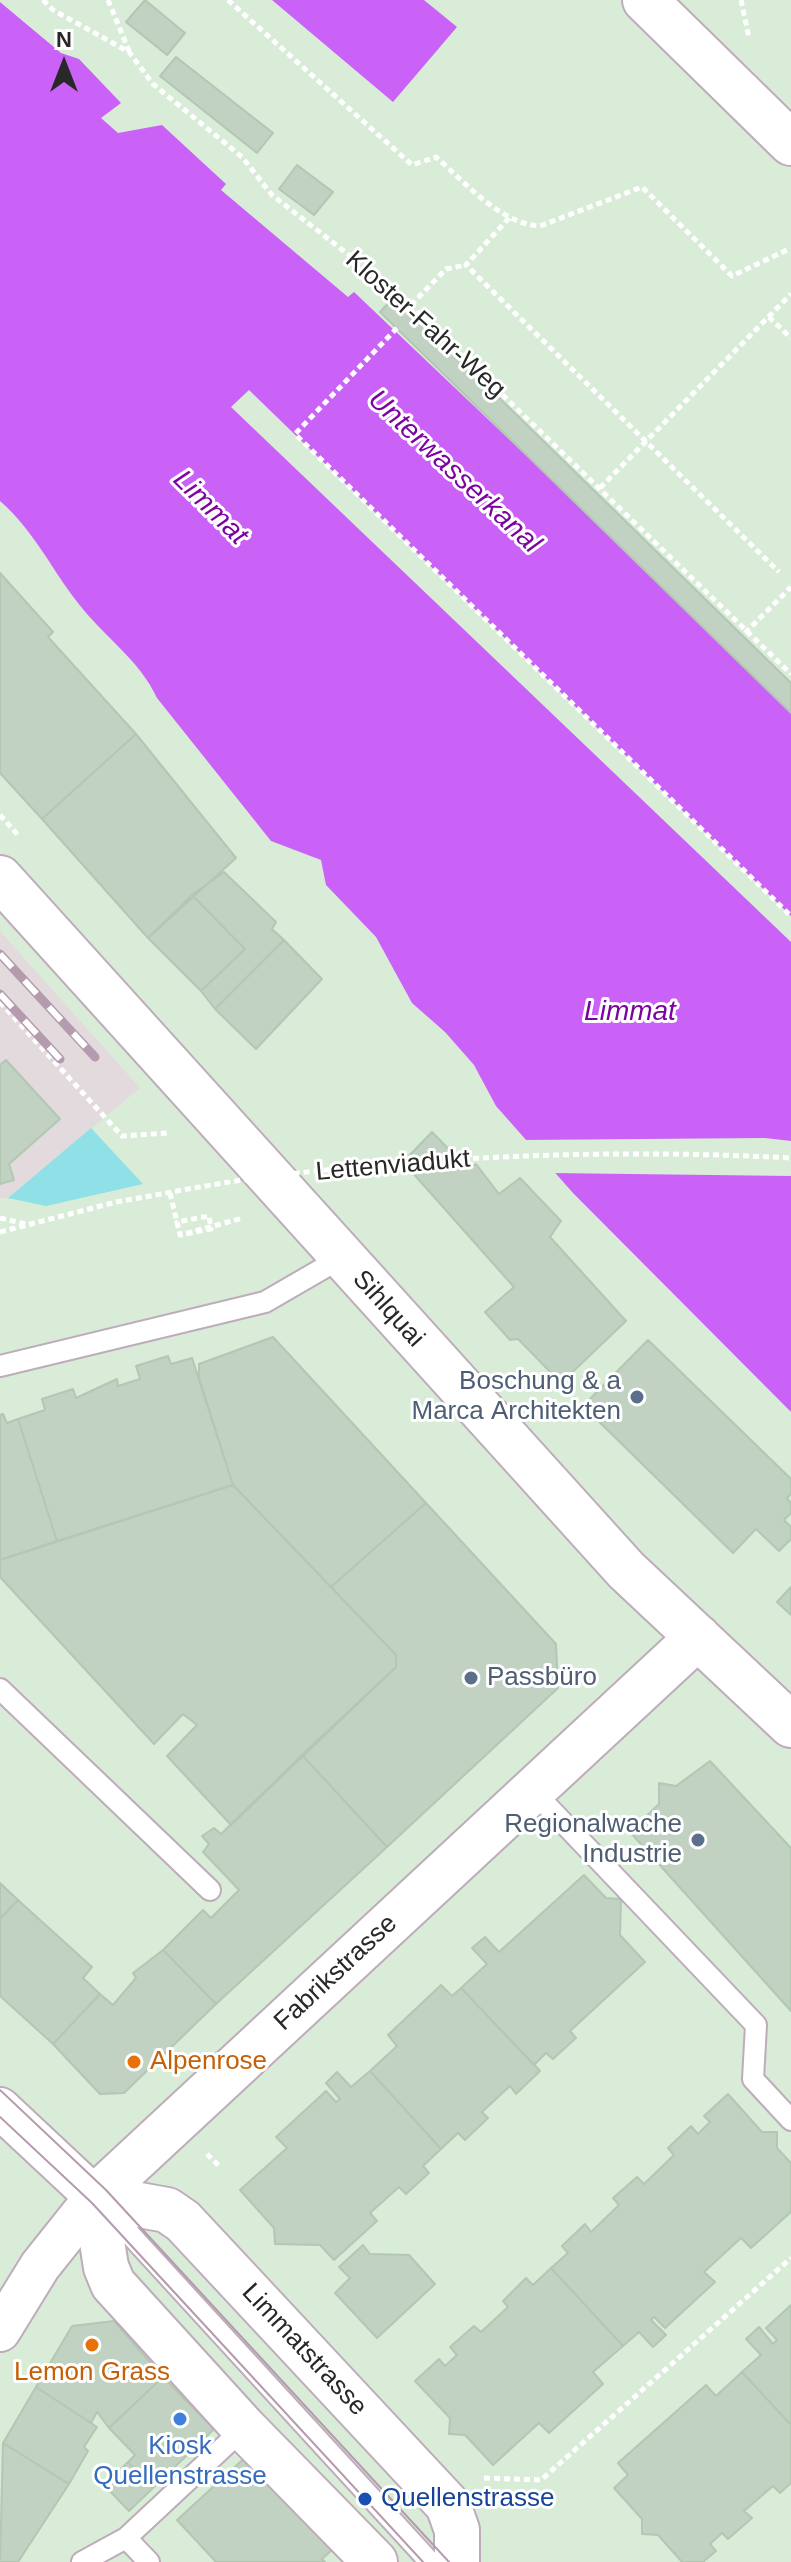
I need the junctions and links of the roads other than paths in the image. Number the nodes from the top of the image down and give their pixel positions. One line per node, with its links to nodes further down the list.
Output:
1 (645, 0): 2 (street)
2 (791, 143)
3 (0, 878): 4 (street, Sihlquai)
4 (341, 1258): 5 (lane); 6 (street, Sihlquai)
5 (0, 1366)
6 (698, 1637): 8 (street, Sihlquai); 9 (street, Fabrikstrasse)
7 (4, 1701): 10 (lane)
8 (791, 1725)
9 (533, 1791): 12 (lane); 13 (street, Fabrikstrasse)
10 (210, 1890)
11 (0, 2108): 13 (street, Limmatstrasse)
12 (791, 2120)
13 (95, 2197): 14 (street, Fabrikstrasse); 15 (street); 20 (lane, Limmatstrasse); 21 (street, Limmatstrasse)
14 (0, 2331)
15 (244, 2428): 16 (lane); 19 (street)
16 (126, 2538): 17 (lane); 18 (lane)
17 (82, 2562)
18 (149, 2562)
19 (375, 2562)
20 (430, 2562)
21 (457, 2562)

